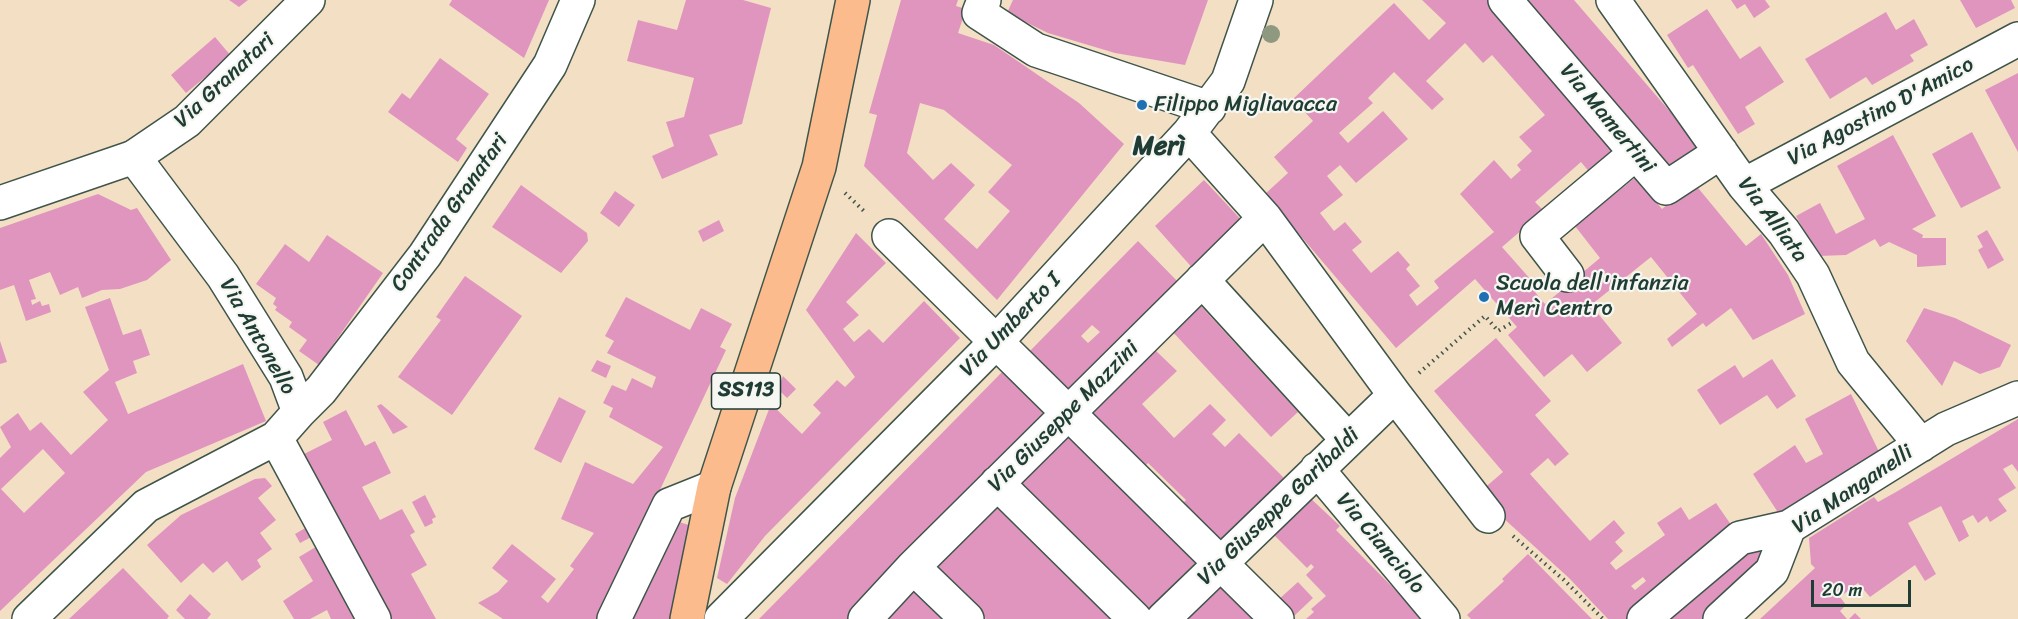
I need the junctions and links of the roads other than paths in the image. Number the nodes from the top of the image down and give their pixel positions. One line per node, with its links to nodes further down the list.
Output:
1 (308, 0): 12 (street, Via Granatari)
2 (578, 0): 22 (street, Contrada Granatari)
3 (853, 0): 29 (main road, SS113)
4 (984, 0): 9 (street)
5 (1256, 0): 9 (street, Via Umberto I)
6 (1505, 0): 11 (street, Via Mamertini)
7 (1613, 0): 10 (street, Via Alliata)
8 (2018, 39): 13 (street, Via Agostino D'Amico)
9 (1199, 121): 15 (street); 19 (street, Via Umberto I)
10 (1721, 152): 11 (street, Via Mamertini); 13 (street, Via Alliata)
11 (1636, 153): 17 (street)
12 (134, 157): 14 (street, Via Granatari); 22 (street, Via Antonello)
13 (1744, 185): 26 (street, Via Alliata)
14 (0, 203)
15 (1265, 218): 18 (street, Via Giuseppe Mazzini); 20 (street)
16 (889, 236): 19 (street)
17 (1567, 275)
18 (1202, 280): 23 (street, Via Giuseppe Mazzini); 25 (street)
19 (996, 342): 23 (street); 39 (street, Via Umberto I)
20 (1395, 394): 25 (street, Via Giuseppe Garibaldi); 30 (street)
21 (2018, 398): 26 (street, Via Manganelli)
22 (299, 412): 24 (street, Via Antonello)
23 (1068, 413): 28 (street, Via Giuseppe Mazzini); 32 (street)
24 (276, 438): 35 (street); 36 (street)
25 (1348, 440): 27 (street, Via Giuseppe Garibaldi)
26 (1921, 445): 31 (street, Via Manganelli)
27 (1317, 469): 32 (street, Via Giuseppe Garibaldi); 34 (street, Via Cianciolo)
28 (997, 483): 33 (street, Via Giuseppe Mazzini); 42 (street)
29 (714, 488): 37 (street); 38 (main road, SS113)
30 (1488, 516)
31 (1789, 527): 45 (street); 46 (street, Via Manganelli)
32 (1221, 563): 43 (street, Via Giuseppe Garibaldi); 44 (street)
33 (913, 567): 40 (street, Via Giuseppe Mazzini); 41 (street)
34 (1439, 618)
35 (28, 619)
36 (374, 619)
37 (614, 619)
38 (687, 619)
39 (721, 619)
40 (865, 619)
41 (967, 619)
42 (1135, 619)
43 (1163, 619)
44 (1277, 619)
45 (1644, 619)
46 (1720, 619)

